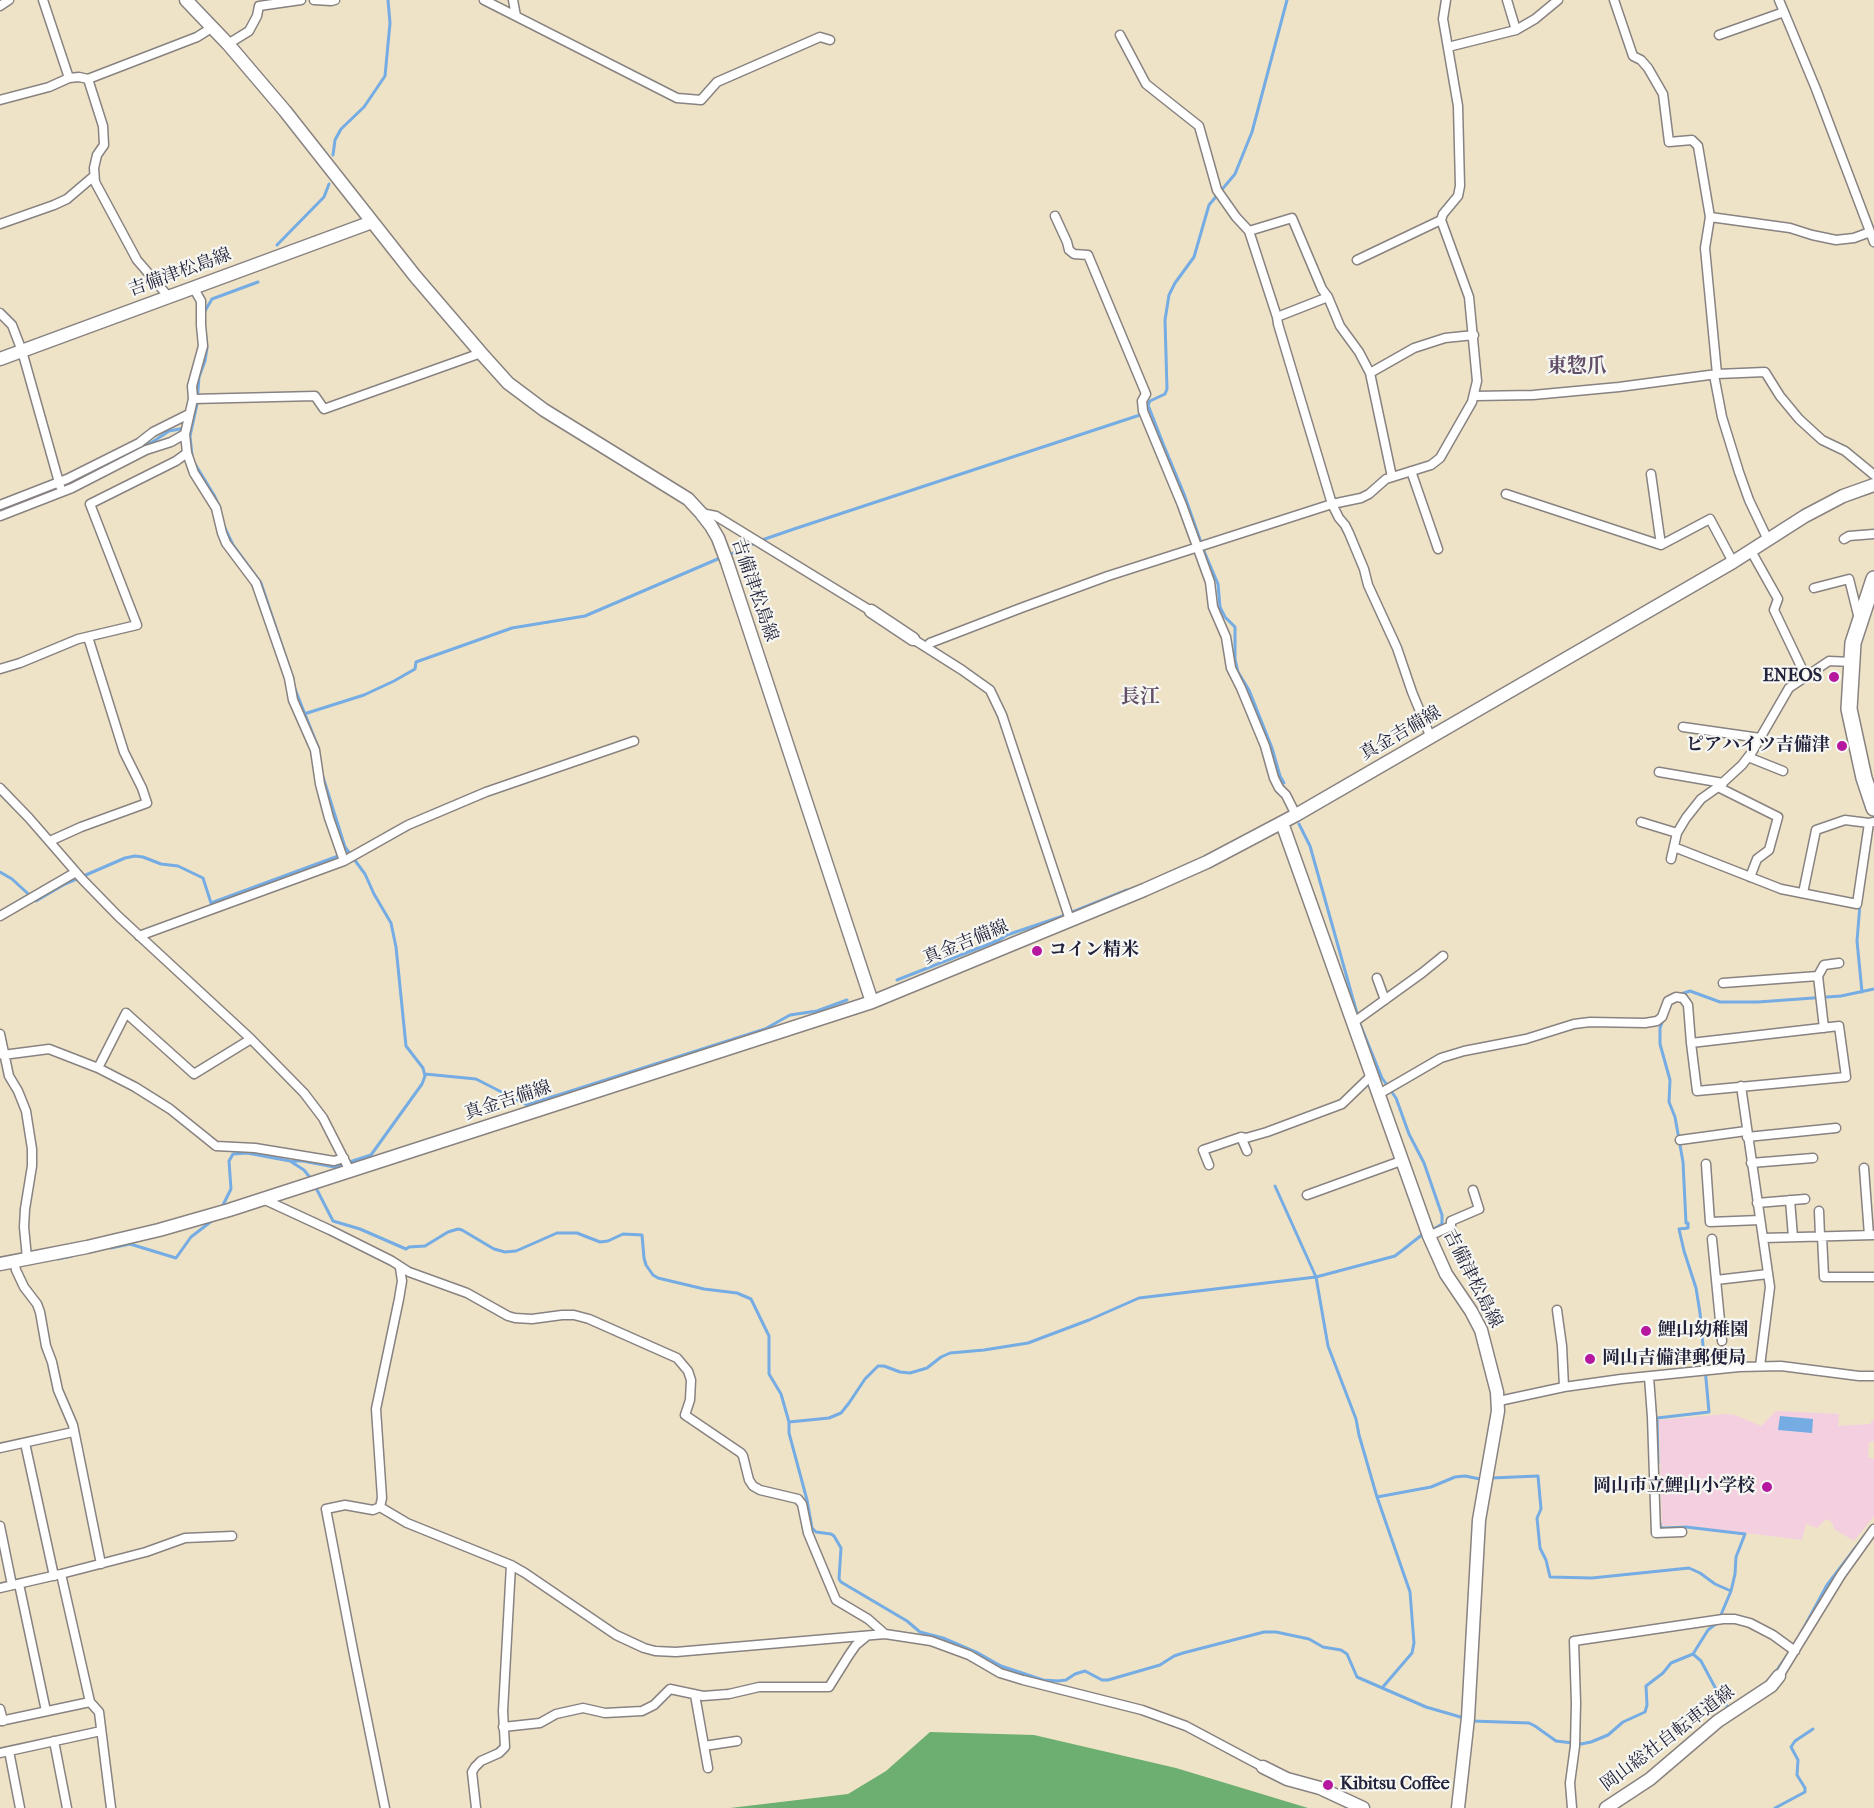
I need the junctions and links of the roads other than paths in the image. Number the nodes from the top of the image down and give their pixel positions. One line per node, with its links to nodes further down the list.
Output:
1 (9, 0): 14 (street)
2 (43, 0): 24 (street)
3 (186, 0): 17 (main road, 吉備津松島線)
4 (301, 0): 22 (street)
5 (314, 0): 6 (street)
6 (336, 0)
7 (484, 0): 16 (street)
8 (513, 0): 16 (street)
9 (1446, 0): 23 (street)
10 (1507, 0): 18 (street)
11 (1558, 0): 18 (street)
12 (1614, 0): 29 (street)
13 (1779, 0): 15 (street)
14 (0, 6)
15 (1784, 12): 20 (street); 34 (street)
16 (516, 16): 21 (street)
17 (213, 27): 22 (main road, 吉備津松島線); 25 (street)
18 (1516, 30): 23 (street)
19 (1120, 35): 33 (street)
20 (1719, 35)
21 (830, 40)
22 (228, 44): 31 (main road, 吉備津松島線)
23 (1448, 47): 30 (street)
24 (69, 78): 25 (street); 26 (street)
25 (88, 79): 27 (street)
26 (0, 100)
27 (94, 176): 32 (street); 38 (street)
28 (1055, 216): 68 (street)
29 (1710, 218): 34 (street); 47 (street)
30 (1441, 220): 36 (street); 42 (street)
31 (372, 222): 37 (main road, 吉備津松島線); 44 (main road, 吉備津松島線)
32 (0, 224)
33 (1249, 231): 39 (street); 41 (street)
34 (1870, 232): 35 (street)
35 (1874, 242)
36 (1357, 260)
37 (194, 287): 38 (main road, 吉備津松島線); 49 (street)
38 (168, 296): 43 (main road, 吉備津松島線)
39 (1328, 297): 41 (street); 46 (street)
40 (0, 313): 43 (street)
41 (1277, 317): 60 (street)
42 (1474, 335): 46 (street); 48 (street)
43 (22, 351): 45 (main road, 吉備津松島線); 56 (street)
44 (481, 353): 49 (street); 62 (main road, 吉備津松島線)
45 (0, 359)
46 (1370, 373): 55 (street)
47 (1715, 375): 48 (street); 54 (street); 66 (street)
48 (1475, 396): 52 (street)
49 (196, 399): 50 (street)
50 (187, 426): 51 (street); 56 (street); 58 (street)
51 (186, 453): 76 (street); 98 (street)
52 (1411, 471): 55 (street); 69 (street)
53 (1651, 474): 67 (street)
54 (1874, 475)
55 (1392, 477): 60 (street)
56 (59, 482): 58 (street); 61 (street)
57 (1874, 485): 66 (main road, 真金吉備線)
58 (62, 493): 63 (street)
59 (1506, 494): 67 (street)
60 (1332, 504): 68 (street); 83 (street)
61 (0, 505)
62 (701, 513): 74 (street); 112 (main road, 吉備津松島線)
63 (0, 516)
64 (1874, 534): 65 (street)
65 (1844, 539)
66 (1768, 540): 70 (main road, 真金吉備線)
67 (1661, 545): 71 (street)
68 (1196, 548): 78 (street); 91 (street)
69 (1438, 549)
70 (1751, 550): 71 (main road, 真金吉備線); 81 (street)
71 (1733, 562): 83 (main road, 真金吉備線)
72 (1874, 579): 75 (highway)
73 (1814, 588): 75 (street)
74 (871, 612): 77 (main road)
75 (1860, 623): 79 (highway)
76 (88, 638): 80 (street); 96 (street)
77 (913, 639): 78 (street)
78 (927, 646): 104 (street)
79 (1852, 662): 81 (street); 92 (highway)
80 (0, 669)
81 (1806, 677): 84 (street)
82 (1683, 727): 84 (street)
83 (1431, 738): 91 (main road, 真金吉備線)
84 (1760, 738): 86 (street)
85 (634, 741): 98 (street)
86 (1748, 756): 87 (street); 89 (street)
87 (1783, 771)
88 (1659, 772): 89 (street)
89 (1720, 785): 95 (street); 101 (street)
90 (0, 788): 96 (street)
91 (1296, 815): 94 (main road, 真金吉備線)
92 (1872, 818): 102 (street); 102 (street)
93 (1641, 822): 95 (street)
94 (1282, 823): 104 (main road, 真金吉備線); 113 (main road, 吉備津松島線)
95 (1677, 833): 99 (street)
96 (50, 841): 100 (street)
97 (1679, 849): 101 (street)
98 (346, 857): 105 (street)
99 (1671, 859)
100 (79, 876): 103 (street); 105 (street)
101 (1750, 877): 102 (street)
102 (1803, 893)
103 (0, 916)
104 (1070, 920): 112 (main road, 真金吉備線)
105 (139, 936): 116 (street)
106 (1443, 956): 111 (street)
107 (1839, 963): 108 (street)
108 (1818, 976): 110 (street); 114 (street)
109 (1377, 978): 111 (street)
110 (1723, 983)
111 (1385, 1000): 113 (street)
112 (872, 1002): 131 (main road, 真金吉備線)
113 (1354, 1022): 120 (main road, 吉備津松島線)
114 (1824, 1028): 117 (street); 121 (street)
115 (0, 1034): 118 (street)
116 (251, 1039): 119 (street); 131 (street)
117 (1691, 1042): 121 (street); 122 (street)
118 (3, 1055): 119 (street); 149 (street)
119 (98, 1068): 131 (street)
120 (1372, 1074): 122 (main road, 吉備津松島線); 125 (street)
121 (1741, 1086): 124 (street)
122 (1379, 1094): 129 (main road, 吉備津松島線)
123 (1836, 1128): 124 (street)
124 (1747, 1134): 126 (street); 130 (street)
125 (1241, 1137): 127 (street); 133 (street)
126 (1680, 1140)
127 (1247, 1151)
128 (1813, 1158): 130 (street)
129 (1401, 1161): 136 (street); 144 (main road, 吉備津松島線)
130 (1751, 1163): 140 (street)
131 (347, 1164): 137 (main road, 真金吉備線)
132 (1706, 1164): 142 (street)
133 (1209, 1165)
134 (1864, 1168): 143 (street)
135 (1473, 1190): 144 (street)
136 (1306, 1195)
137 (263, 1199): 149 (main road, 真金吉備線); 151 (street)
138 (1805, 1199): 139 (street)
139 (1790, 1200): 140 (street); 146 (street)
140 (1757, 1203): 142 (street)
141 (1819, 1211): 145 (street)
142 (1760, 1220): 147 (street)
143 (1871, 1235): 145 (street)
144 (1429, 1236): 161 (main road, 吉備津松島線)
145 (1821, 1236): 146 (street); 153 (street)
146 (1793, 1237): 147 (street)
147 (1763, 1238): 152 (street)
148 (1712, 1239): 154 (street)
149 (18, 1263): 150 (main road, 真金吉備線); 162 (street)
150 (0, 1264)
151 (400, 1268): 165 (street); 175 (street)
152 (1768, 1274): 154 (street); 157 (street)
153 (1874, 1276)
154 (1716, 1280): 156 (street)
155 (1557, 1310): 160 (street)
156 (1722, 1341)
157 (1760, 1366): 158 (street); 159 (street)
158 (1874, 1376)
159 (1649, 1377): 160 (street); 168 (street)
160 (1564, 1387): 161 (street)
161 (1499, 1401): 198 (main road, 吉備津松島線)
162 (74, 1432): 163 (street); 170 (street)
163 (25, 1443): 164 (street); 172 (street)
164 (0, 1448)
165 (380, 1507): 171 (street); 195 (street)
166 (0, 1526): 173 (street)
167 (1874, 1529): 177 (street)
168 (1682, 1532)
169 (232, 1536): 170 (street)
170 (101, 1564): 172 (street)
171 (511, 1565): 176 (street); 184 (street)
172 (58, 1575): 173 (street); 180 (street)
173 (16, 1585): 174 (street); 182 (street)
174 (0, 1588)
175 (885, 1634): 176 (street); 190 (street)
176 (867, 1636): 179 (street)
177 (1795, 1651): 178 (street); 199 (street)
178 (1779, 1676): 200 (main road, 岡山総社自転車道線)
179 (696, 1695): 184 (street); 188 (street)
180 (90, 1702): 182 (street); 185 (street)
181 (0, 1708): 183 (street)
182 (46, 1712): 183 (street)
183 (1, 1721)
184 (503, 1727): 196 (street)
185 (101, 1731): 186 (street); 194 (street)
186 (54, 1741): 189 (street); 193 (street)
187 (737, 1742): 188 (street)
188 (704, 1746): 191 (street)
189 (4, 1752): 192 (street)
190 (1263, 1767): 197 (main road)
191 (708, 1768)
192 (20, 1808)
193 (67, 1808)
194 (111, 1808)
195 (385, 1808)
196 (476, 1808)
197 (1363, 1808)
198 (1458, 1808)
199 (1572, 1808)
200 (1606, 1808)

